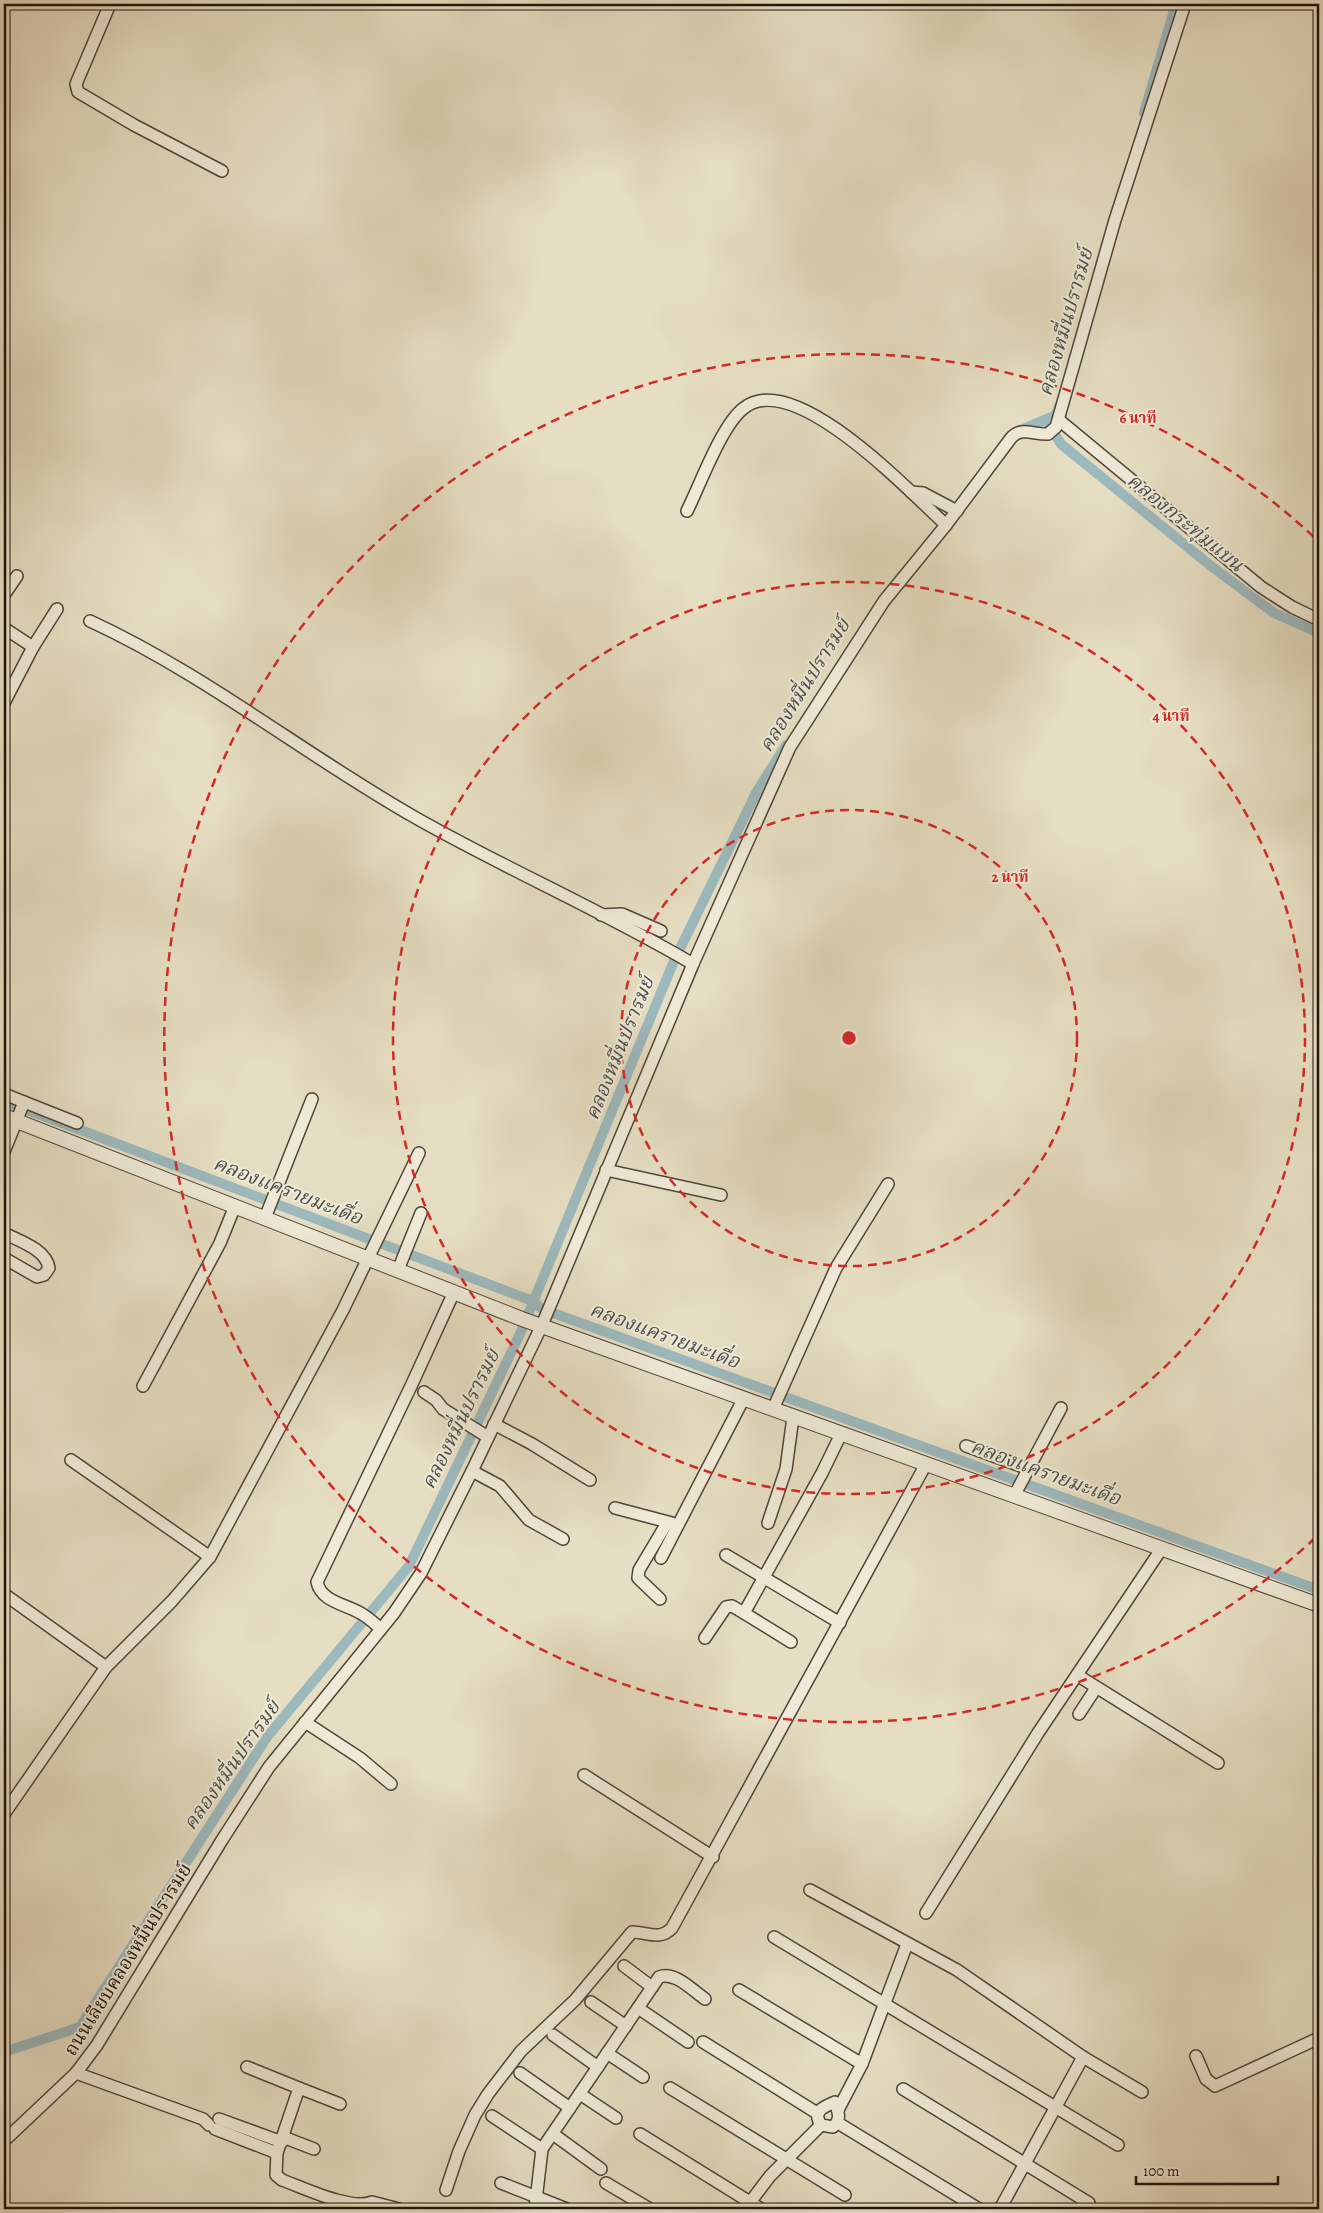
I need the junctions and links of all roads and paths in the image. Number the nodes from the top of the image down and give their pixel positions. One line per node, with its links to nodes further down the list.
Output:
1 (110, 4): 3 (street)
2 (1185, 4): 4 (street)
3 (222, 172)
4 (1055, 426): 6 (street, ถนนเลียบคลองหมื่นปรารมย์); 12 (street)
5 (911, 492): 6 (street); 7 (street); 8 (street)
6 (954, 510): 8 (street, ถนนเลียบคลองหมื่นปรารมย์)
7 (687, 511)
8 (941, 520): 19 (street, ถนนเลียบคลองหมื่นปรารมย์)
9 (17, 576): 10 (street)
10 (4, 595)
11 (57, 608): 15 (street)
12 (1319, 620)
13 (90, 621): 17 (street)
14 (4, 628): 15 (street)
15 (33, 647): 16 (street)
16 (4, 703)
17 (601, 915): 18 (street); 19 (street)
18 (661, 931)
19 (686, 960): 26 (street, ถนนเลียบคลองหมื่นปรารมย์)
20 (4, 1094): 22 (street)
21 (312, 1099): 30 (street)
22 (14, 1114): 23 (street); 24 (street); 29 (street)
23 (77, 1123)
24 (4, 1152)
25 (419, 1153): 33 (street)
26 (606, 1170): 28 (street); 37 (street, ถนนเลียบคลองหมื่นปรารมย์)
27 (888, 1184): 41 (street)
28 (721, 1195)
29 (235, 1206): 30 (street); 38 (street)
30 (268, 1209): 33 (street)
31 (421, 1213): 35 (street)
32 (4, 1234): 34 (street)
33 (373, 1250): 35 (street); 60 (street)
34 (4, 1258)
35 (401, 1262): 36 (street)
36 (454, 1292): 37 (street); 68 (street)
37 (538, 1318): 40 (street); 44 (street, ถนนเลียบคลองหมื่นปรารมย์)
38 (143, 1386)
39 (424, 1392): 46 (street)
40 (744, 1398): 41 (street); 56 (street)
41 (777, 1400): 43 (street)
42 (1061, 1408): 52 (street)
43 (794, 1417): 45 (street); 55 (street)
44 (494, 1424): 46 (street, ถนนเลียบคลองหมื่นปรารมย์); 51 (street)
45 (841, 1434): 49 (street); 62 (street)
46 (488, 1437): 50 (street, ถนนเลียบคลองหมื่นปรารมย์)
47 (966, 1446): 52 (street)
48 (71, 1460): 60 (street)
49 (926, 1464): 52 (street); 67 (street)
50 (472, 1471): 57 (street); 68 (street, ถนนเลียบคลองหมื่นปรารมย์)
51 (590, 1480)
52 (1022, 1482): 58 (street)
53 (614, 1508): 54 (street)
54 (667, 1523): 56 (street); 64 (street)
55 (768, 1523)
56 (679, 1524): 61 (street)
57 (563, 1539)
58 (1162, 1548): 65 (street); 72 (street)
59 (726, 1555): 62 (street)
60 (210, 1557): 71 (street)
61 (661, 1558)
62 (765, 1577): 66 (street); 67 (street)
63 (4, 1594): 71 (street)
64 (660, 1599)
65 (1319, 1605)
66 (744, 1613): 69 (street); 70 (street)
67 (840, 1623): 82 (street)
68 (377, 1625): 75 (street, ถนนเลียบคลองหมื่นปรารมย์)
69 (705, 1638)
70 (791, 1642)
71 (106, 1667): 80 (street)
72 (1076, 1675): 73 (street); 84 (street)
73 (1096, 1688): 74 (street); 76 (street)
74 (1079, 1714)
75 (305, 1722): 78 (street); 105 (street, ถนนเลียบคลองหมื่นปรารมย์)
76 (1218, 1763)
77 (584, 1775): 82 (street)
78 (391, 1784)
79 (4, 1792): 80 (street)
80 (14, 1799): 81 (street)
81 (4, 1814)
82 (712, 1857): 136 (street)
83 (810, 1890): 86 (street)
84 (926, 1913)
85 (774, 1937): 92 (street)
86 (907, 1944): 92 (street); 101 (street)
87 (624, 1966): 88 (street)
88 (652, 1987): 90 (street); 93 (street)
89 (739, 1990): 102 (street)
90 (704, 1999)
91 (591, 2002): 94 (street)
92 (886, 2005): 102 (street); 115 (street)
93 (638, 2008): 94 (street); 97 (street)
94 (626, 2026): 99 (street)
95 (553, 2035): 104 (street)
96 (1319, 2038): 100 (street)
97 (688, 2042)
98 (703, 2042): 117 (street)
99 (607, 2053): 104 (street); 107 (street)
100 (1196, 2056)
101 (1083, 2057): 111 (street); 115 (street)
102 (862, 2064): 116 (street)
103 (246, 2067): 108 (street)
104 (598, 2067): 112 (street)
105 (76, 2073): 120 (street); 126 (street, ถนนเลียบคลองหมื่นปรารมย์)
106 (520, 2073): 114 (street)
107 (643, 2077)
108 (299, 2088): 113 (street); 125 (street)
109 (670, 2088): 131 (street)
110 (903, 2089): 132 (street)
111 (1142, 2092)
112 (580, 2094): 114 (street); 119 (street)
113 (340, 2104)
114 (570, 2108): 123 (street)
115 (1054, 2108): 127 (street); 132 (street)
116 (838, 2110): 117 (street); 121 (street)
117 (817, 2113): 122 (street)
118 (492, 2116): 129 (street)
119 (616, 2118)
120 (215, 2123): 125 (street); 130 (street)
121 (838, 2123): 122 (street); 147 (street)
122 (820, 2125): 131 (street)
123 (553, 2134): 129 (street); 133 (street)
124 (640, 2134): 140 (street)
125 (282, 2140): 128 (street); 130 (street)
126 (4, 2141)
127 (1118, 2145)
128 (314, 2149)
129 (542, 2149): 138 (street)
130 (277, 2154): 141 (street)
131 (785, 2159): 137 (street); 140 (street)
132 (1024, 2164): 139 (street); 148 (street)
133 (601, 2169)
134 (501, 2182): 138 (street)
135 (606, 2183): 145 (street)
136 (446, 2190)
137 (845, 2195)
138 (536, 2196): 143 (street); 144 (street)
139 (1089, 2203)
140 (747, 2206): 146 (street)
141 (363, 2208): 142 (street)
142 (399, 2209)
143 (535, 2209)
144 (567, 2209)
145 (650, 2209)
146 (762, 2209)
147 (979, 2209)
148 (1000, 2209)

